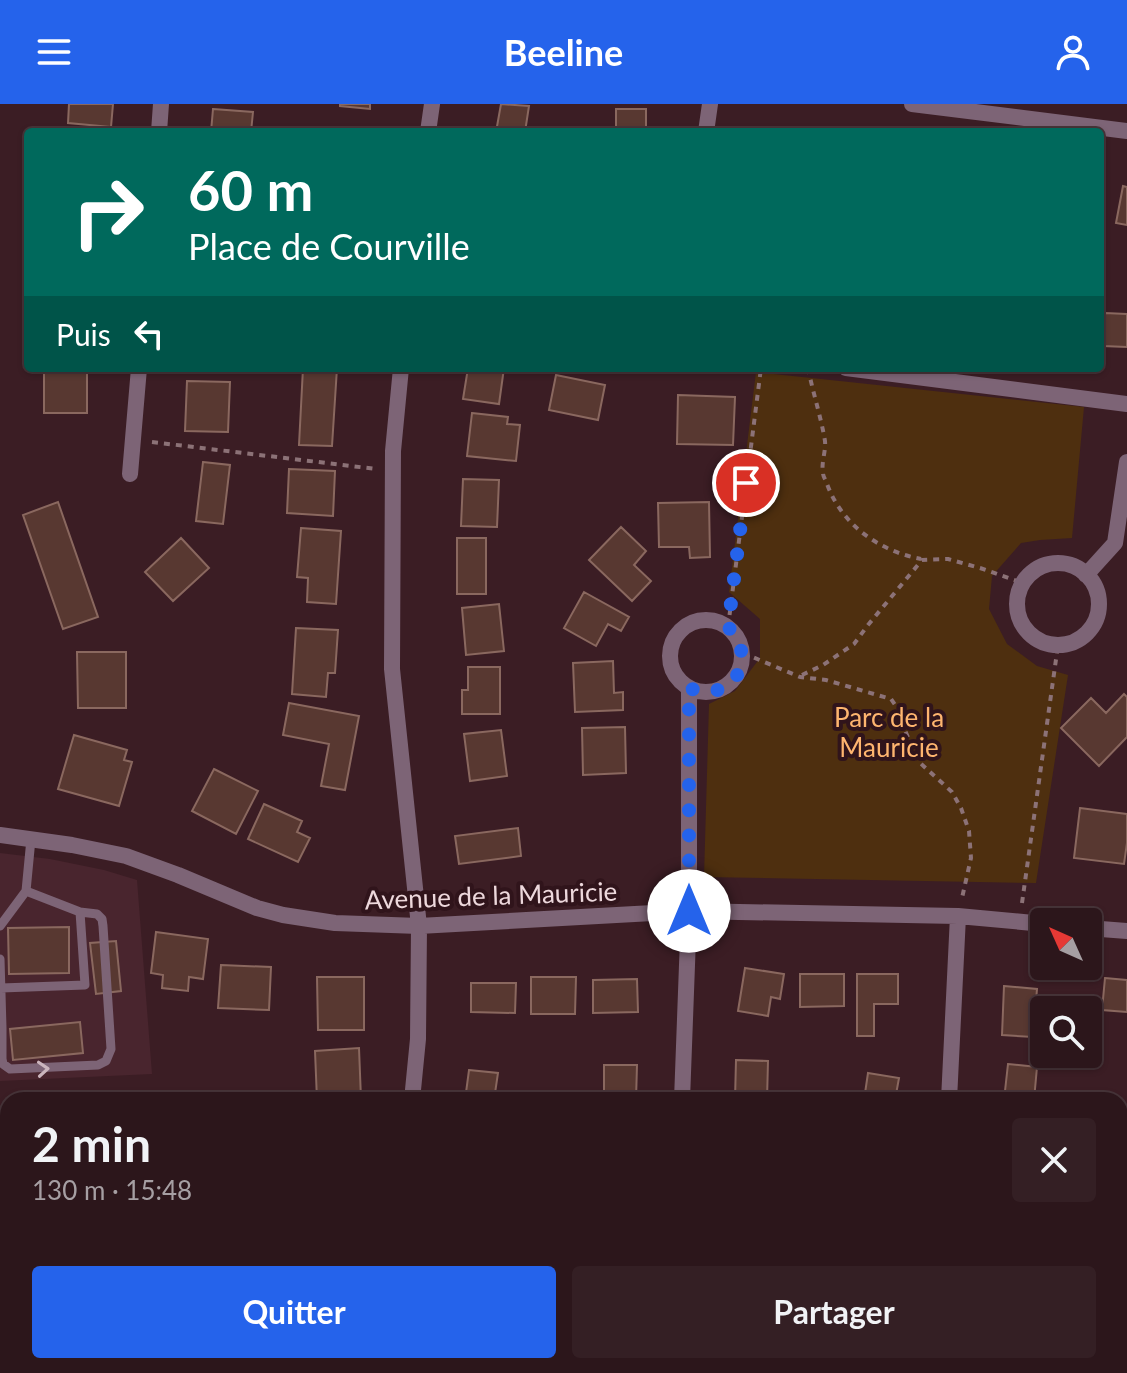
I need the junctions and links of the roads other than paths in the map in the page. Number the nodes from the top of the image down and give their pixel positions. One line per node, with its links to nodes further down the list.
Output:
1 (161, 104): 5 (street)
2 (432, 104): 6 (street)
3 (710, 104): 7 (street)
4 (912, 104): 8 (street)
5 (159, 128)
6 (429, 128)
7 (707, 128)
8 (1103, 128)
9 (1104, 128): 10 (street)
10 (1127, 131)
11 (139, 372): 16 (street)
12 (401, 372): 27 (street)
13 (877, 372): 14 (street)
14 (1127, 404)
15 (1127, 462): 17 (street)
16 (130, 474)
17 (1086, 575): 17 (street)
18 (689, 688): 18 (street); 22 (street)
19 (0, 835): 20 (street, Avenue de la Mauricie)
20 (31, 839): 21 (lane); 27 (street, Avenue de la Mauricie)
21 (26, 891): 23 (lane); 26 (lane)
22 (689, 911): 24 (street, Avenue de la Mauricie); 27 (street, Avenue de la Mauricie); 34 (street)
23 (80, 912): 31 (lane); 32 (lane, one-way to 23)
24 (958, 916): 25 (street, Avenue de la Mauricie); 35 (street)
25 (1030, 922)
26 (0, 926)
27 (419, 926): 33 (street)
28 (1102, 929): 29 (street)
29 (1127, 931)
30 (0, 959): 31 (lane)
31 (1, 988): 32 (lane)
32 (1, 1028)
33 (413, 1092)
34 (682, 1092)
35 (949, 1092)

